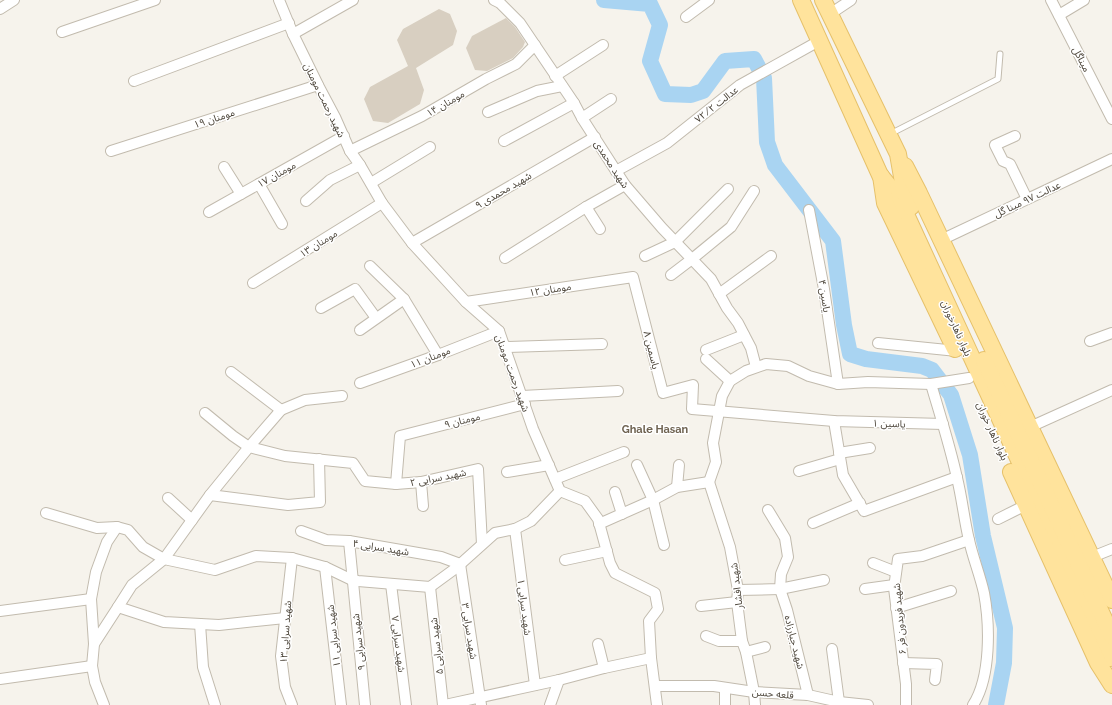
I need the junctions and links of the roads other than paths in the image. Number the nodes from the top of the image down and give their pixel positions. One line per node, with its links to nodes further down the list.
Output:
1 (14, 0): 12 (street)
2 (155, 0): 16 (street)
3 (279, 0): 15 (street, شهید رحمت مومنان)
4 (353, 0): 17 (street)
5 (494, 0): 20 (street, شهید محمدی)
6 (709, 0): 14 (street)
7 (801, 0): 18 (main road, بلوار ناهارخوران)
8 (852, 0): 11 (street)
9 (1051, 0): 13 (street, میناگل)
10 (1084, 0): 13 (street)
11 (826, 7): 32 (main road, بلوار ناهارخوران)
12 (0, 9)
13 (1059, 15): 28 (street, میناگل)
14 (686, 17)
15 (289, 23): 17 (street, شهید رحمت مومنان); 23 (street)
16 (62, 32)
17 (294, 34): 24 (street, شهید رحمت مومنان)
18 (819, 41): 44 (street, عدالت ۷۲/۲); 45 (main road, بلوار ناهارخوران)
19 (603, 45): 22 (street)
20 (535, 46): 22 (street, شهید محمدی); 39 (street, مومنان ۱۴)
21 (1000, 54): 32 (lane)
22 (555, 76): 25 (street, شهید محمدی)
23 (134, 81)
24 (318, 85): 33 (street, شهید رحمت مومنان); 38 (street, مومنان ۱۹)
25 (562, 86): 27 (street, شهید محمدی); 29 (street)
26 (611, 99): 30 (street)
27 (574, 103): 30 (street, شهید محمدی); 36 (street)
28 (1109, 105): 31 (street, میناگل)
29 (488, 112)
30 (582, 118): 35 (street, شهید محمدی)
31 (1112, 119)
32 (889, 134): 40 (main road, بلوار ناهارخوران)
33 (344, 136): 39 (street, شهید رحمت مومنان); 47 (street, مومنان ۱۷)
34 (1015, 136): 52 (street)
35 (595, 137): 44 (street, شهید محمدی); 62 (street, ۹ شهید محمدی)
36 (504, 141)
37 (430, 147): 46 (street)
38 (111, 151)
39 (350, 151): 42 (street, شهید رحمت مومنان)
40 (898, 154): 60 (main road); 171 (main road, بلوار ناهارخوران)
41 (1112, 159): 52 (street, عدالت ۹۷ مینا گل)
42 (360, 164): 46 (street, شهید رحمت مومنان); 53 (street)
43 (224, 167): 51 (street)
44 (616, 171): 48 (street, شهید محمدی)
45 (880, 175): 84 (main road, بلوار ناهار خوران); 180 (main road, بلوار ناهارخوران)
46 (371, 183): 54 (street, شهید رحمت مومنان)
47 (259, 184): 51 (street, مومنان ۱۷); 58 (street)
48 (625, 185): 55 (street); 61 (street, شهید محمدی)
49 (728, 189): 61 (street)
50 (754, 191): 66 (street)
51 (241, 194): 57 (street, مومنان ۱۷)
52 (1027, 199): 60 (street, عدالت ۹۷ مینا گل)
53 (306, 201)
54 (382, 203): 62 (street, شهید رحمت مومنان); 70 (street, مومنان ۱۳)
55 (586, 207): 59 (street); 65 (street)
56 (809, 210): 91 (street, یاسین ۴)
57 (208, 212)
58 (282, 224)
59 (600, 229)
60 (942, 240): 103 (main road)
61 (676, 242): 63 (street); 66 (street, شهید محمدی)
62 (412, 243): 73 (street, شهید رحمت مومنان)
63 (645, 256)
64 (771, 256): 71 (street)
65 (505, 258)
66 (692, 259): 68 (street); 71 (street, شهید محمدی)
67 (370, 266): 72 (street)
68 (670, 275)
69 (633, 277): 73 (street, مومنان ۱۲); 97 (street, یاسمین ۸)
70 (253, 283)
71 (719, 294): 79 (street, شهید محمدی)
72 (404, 299): 75 (street); 85 (street)
73 (466, 302): 77 (street, شهید رحمت مومنان)
74 (321, 308): 75 (street)
75 (376, 318): 76 (street)
76 (360, 330)
77 (499, 331): 83 (street, شهید رحمت مومنان); 85 (street, مومنان ۱۱)
78 (1112, 333): 80 (street)
79 (744, 335): 86 (street, شهید محمدی); 89 (street)
80 (1090, 341)
81 (878, 343): 84 (street)
82 (602, 344): 83 (street)
83 (505, 348): 96 (street, شهید رحمت مومنان)
84 (956, 351): 88 (main road, بلوار ناهار خوران)
85 (438, 355): 90 (street, مومنان ۱۱)
86 (756, 367): 89 (street); 91 (street)
87 (231, 372): 98 (street)
88 (969, 378): 92 (street); 125 (main road, بلوار ناهار خوران)
89 (730, 381): 99 (street)
90 (360, 383)
91 (838, 384): 92 (street)
92 (934, 384): 102 (street)
93 (1112, 390): 103 (street)
94 (618, 391): 96 (street, مومنان ۹)
95 (342, 396): 98 (street)
96 (523, 400): 109 (street, شهید رحمت مومنان); 118 (street, مومنان ۹)
97 (692, 409): 99 (street, یاسین ۱)
98 (281, 410): 104 (street)
99 (719, 411): 101 (street, یاسین ۱); 117 (street)
100 (205, 413): 104 (street)
101 (834, 422): 102 (street, یاسین ۱); 107 (street)
102 (943, 424): 114 (street)
103 (1030, 427): 144 (main road)
104 (249, 448): 108 (street, شهید سرایی ۲); 122 (street)
105 (870, 448): 107 (street)
106 (624, 452): 115 (street)
107 (840, 456): 112 (street); 127 (street)
108 (319, 459): 118 (street, شهید سرایی ۲); 122 (street)
109 (548, 464): 113 (street); 115 (street, شهید رحمت مومنان)
110 (637, 465): 124 (street)
111 (680, 465): 119 (street)
112 (799, 471)
113 (507, 472)
114 (957, 478): 127 (street); 138 (street)
115 (555, 479): 120 (street, شهید رحمت مومنان)
116 (421, 482): 118 (street, شهید سرایی ۲); 126 (street); 140 (street, شهید سرایی ۲)
117 (709, 482): 119 (street); 159 (street, شهید افشار)
118 (396, 484)
119 (677, 487): 124 (street)
120 (560, 491): 134 (street); 136 (street)
121 (615, 492): 130 (street)
122 (210, 495): 132 (street)
123 (168, 498): 132 (street)
124 (653, 500): 130 (street); 141 (street)
125 (1026, 505): 131 (street); 180 (main road, بلوار ناهار خوران)
126 (423, 506)
127 (862, 507): 133 (street)
128 (768, 510): 157 (street)
129 (46, 513): 135 (street)
130 (622, 514): 134 (street)
131 (998, 519)
132 (192, 520): 146 (street)
133 (813, 523)
134 (599, 524): 143 (street)
135 (117, 527): 146 (street); 161 (street)
136 (516, 529): 140 (street); 187 (street, شهید سرایی ۱)
137 (301, 531): 139 (street, شهید سرایی ۴)
138 (969, 540): 151 (street, شهید فریدون فر ۶); 208 (street)
139 (349, 541): 149 (street, شهید سرایی ۴); 152 (street, شهید سرایی ۹)
140 (482, 544): 149 (street)
141 (664, 545)
142 (1112, 549): 144 (street)
143 (607, 551): 147 (street); 178 (street)
144 (1092, 557): 162 (main road)
145 (292, 558): 146 (street); 150 (street); 168 (street, شهید سرایی ۱۳)
146 (164, 559): 165 (street)
147 (565, 560)
148 (873, 563): 151 (street)
149 (460, 564): 156 (street); 192 (street, شهید سرایی ۳)
150 (325, 567): 152 (street); 198 (street, شهید سرایی ۱۱)
151 (896, 572): 155 (street, شهید فریدون فر ۶)
152 (352, 580): 154 (street); 199 (street, شهید سرایی ۹)
153 (824, 580): 157 (street)
154 (391, 584): 156 (street); 200 (street, شهید سرایی ۷)
155 (894, 585): 158 (street); 166 (street, شهید فریدون فر ۶)
156 (430, 587): 201 (street, شهید سرایی ۵)
157 (780, 589): 159 (street); 191 (street, شهید جبارزاده)
158 (865, 589)
159 (738, 590): 163 (street, شهید افشار)
160 (951, 592): 166 (street)
161 (91, 599): 167 (street); 173 (street)
162 (1112, 600)
163 (737, 602): 164 (street); 172 (street, شهید افشار)
164 (701, 606)
165 (118, 607): 169 (street); 173 (street)
166 (896, 608): 179 (street, شهید فریدون فر ۶)
167 (0, 611)
168 (285, 618): 169 (street); 197 (street, شهید سرایی ۱۳)
169 (200, 624): 196 (street)
170 (706, 636): 172 (street)
171 (1112, 636)
172 (742, 641): 177 (street, شهید افشار)
173 (94, 644): 181 (street)
174 (598, 644): 182 (street)
175 (765, 647): 177 (street)
176 (832, 649): 194 (street)
177 (746, 652): 190 (street, شهید افشار)
178 (652, 658): 182 (street); 188 (street)
179 (903, 663): 185 (street); 207 (street, شهید فریدون فر ۶)
180 (1107, 663): 186 (main road, بلوار ناهار خوران)
181 (92, 666): 183 (street); 195 (street)
182 (604, 668): 184 (street)
183 (0, 679)
184 (559, 680): 187 (street); 202 (street)
185 (935, 680)
186 (1112, 685)
187 (535, 686): 192 (street)
188 (655, 686): 189 (street, قلعه حسن); 203 (street)
189 (725, 688): 190 (street, قلعه حسن); 204 (street)
190 (754, 692): 191 (street, قلعه حسن); 205 (street, شهید افشار)
191 (808, 696): 193 (street, قلعه حسن)
192 (481, 701): 201 (street)
193 (822, 702): 194 (street, قلعه حسن)
194 (839, 702): 206 (street, قلعه حسن)
195 (104, 705)
196 (215, 705)
197 (292, 705)
198 (341, 705)
199 (365, 705)
200 (406, 705)
201 (444, 705)
202 (550, 705)
203 (657, 705)
204 (725, 705)
205 (755, 705)
206 (868, 705)
207 (906, 705)
208 (973, 705)

